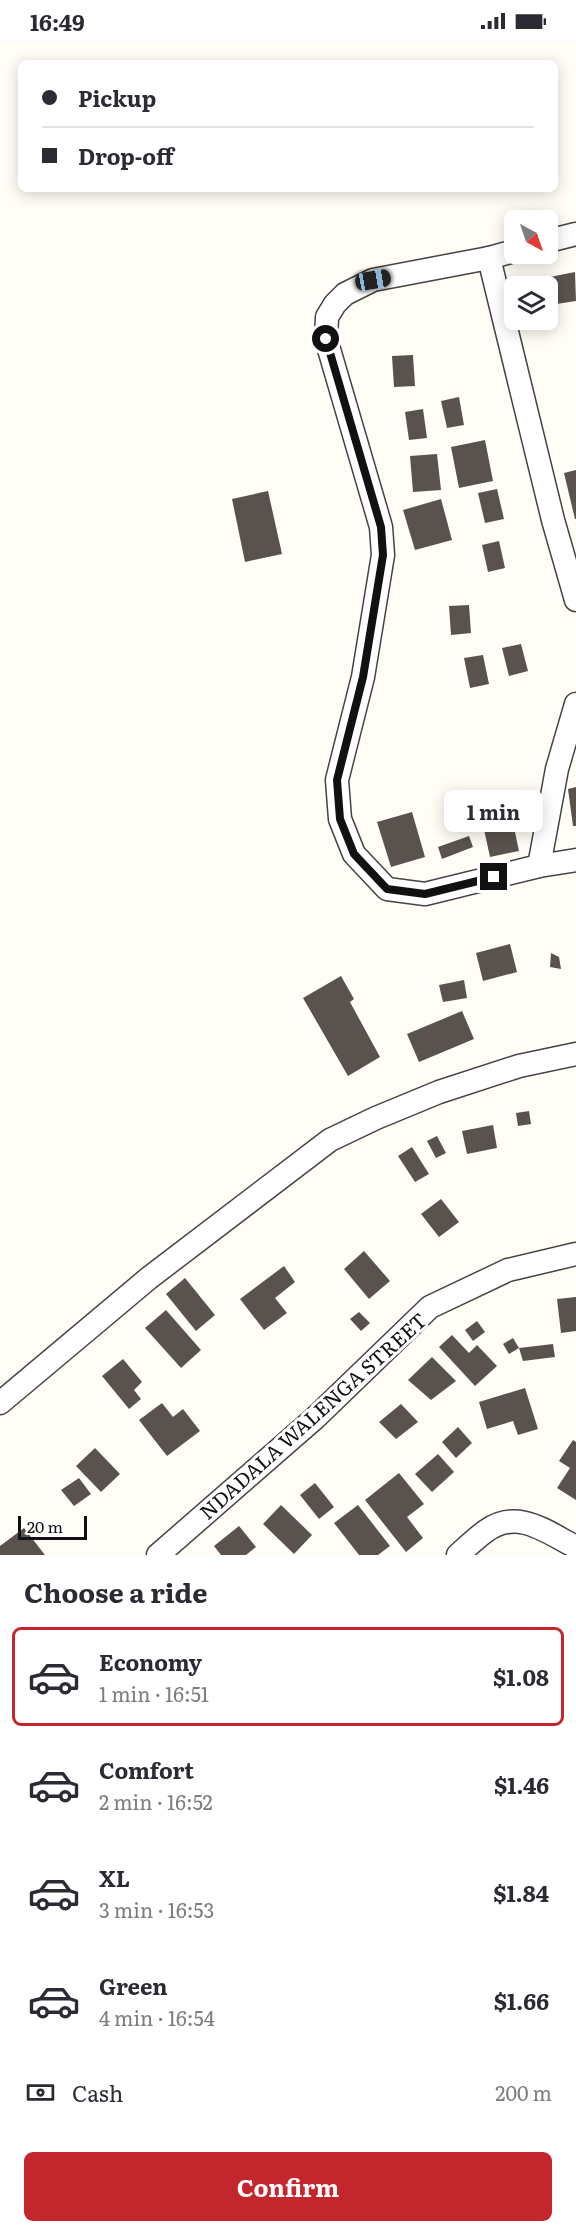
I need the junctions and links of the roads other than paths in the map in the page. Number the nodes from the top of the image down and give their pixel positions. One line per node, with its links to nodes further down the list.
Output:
1 (576, 234): 2 (street)
2 (558, 239)
3 (504, 254): 4 (street)
4 (489, 258): 5 (street); 8 (street)
5 (576, 600)
6 (576, 704): 8 (street)
7 (576, 860): 8 (street)
8 (539, 866)
9 (576, 1054): 11 (street)
10 (576, 1254): 13 (street, NDADALA WALENGA STREET)
11 (0, 1403)
12 (576, 1547): 14 (street)
13 (168, 1551)
14 (458, 1555)

